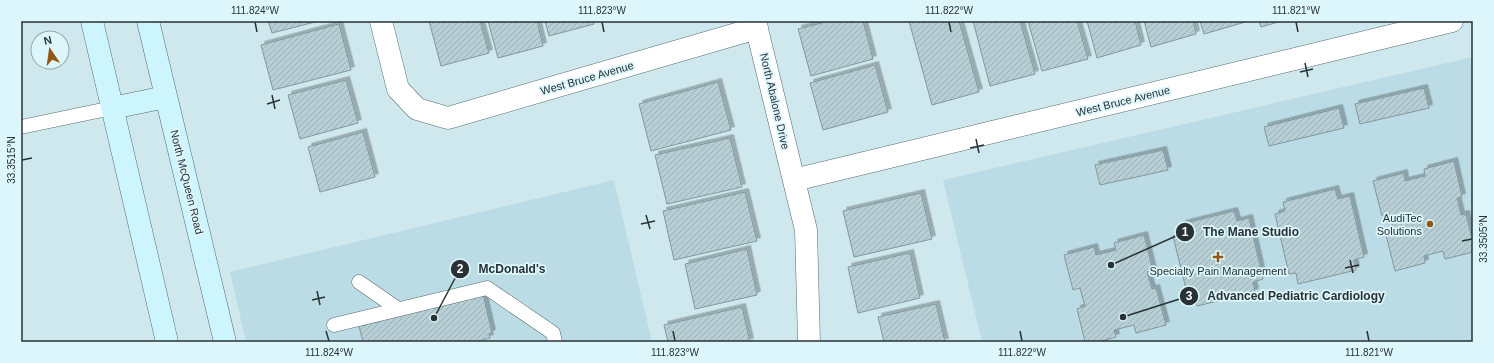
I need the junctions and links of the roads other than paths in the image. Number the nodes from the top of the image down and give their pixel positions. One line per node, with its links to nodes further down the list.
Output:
1 (92, 21): 7 (main road)
2 (148, 21): 6 (main road, North McQueen Road)
3 (381, 21): 5 (street, West Bruce Avenue)
4 (1452, 21): 9 (street, West Bruce Avenue)
5 (756, 24): 9 (street, North Abalone Drive)
6 (166, 97): 7 (main road); 14 (main road, North McQueen Road)
7 (112, 108): 8 (lane); 13 (main road)
8 (21, 127)
9 (794, 180): 16 (street, North Abalone Drive)
10 (359, 282): 11 (lane)
11 (398, 309): 12 (lane); 15 (lane)
12 (334, 324)
13 (167, 342)
14 (225, 342)
15 (555, 342)
16 (809, 342)

